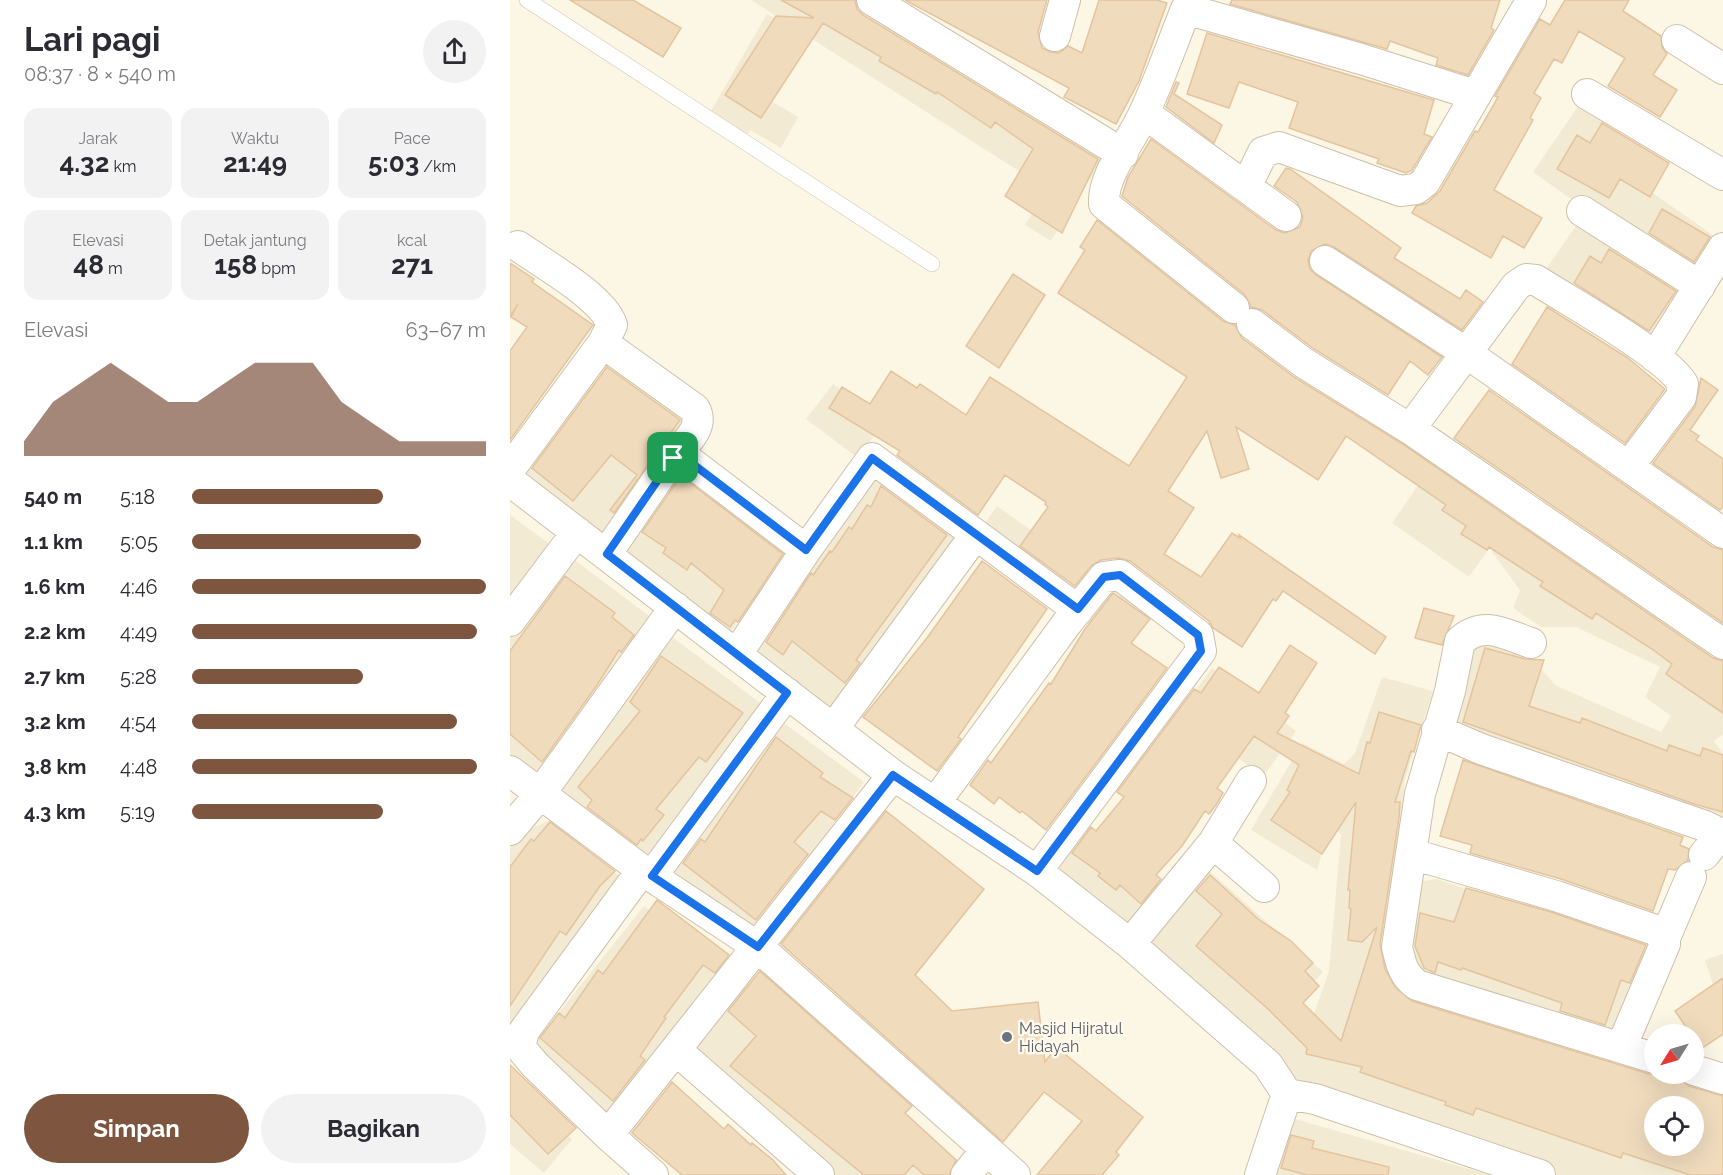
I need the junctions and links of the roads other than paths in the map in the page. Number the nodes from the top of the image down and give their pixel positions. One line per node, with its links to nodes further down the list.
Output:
1 (527, 0): 19 (lane)
2 (872, 0): 11 (street)
3 (1065, 0): 5 (street)
4 (1532, 0): 8 (street)
5 (1055, 36)
6 (1677, 40): 7 (street)
7 (1723, 69)
8 (1474, 94): 10 (street); 13 (street)
9 (1587, 94): 12 (street)
10 (1144, 113): 11 (street); 13 (street)
11 (1123, 154): 24 (street)
12 (1723, 175)
13 (1246, 187): 15 (street)
14 (1582, 211): 20 (street)
15 (1286, 216)
16 (518, 246): 21 (street)
17 (1723, 248): 20 (street)
18 (1325, 261): 22 (street)
19 (932, 264)
20 (1700, 286): 23 (street)
21 (603, 342): 25 (street); 27 (street)
22 (1466, 352): 23 (street); 24 (street); 26 (street)
23 (1655, 357): 26 (street)
24 (1410, 429): 38 (street)
25 (673, 458): 32 (street); 33 (street)
26 (1629, 466): 30 (street)
27 (510, 469)
28 (510, 482): 29 (street)
29 (577, 532): 33 (street); 36 (street)
30 (1723, 533)
31 (965, 549): 41 (street)
32 (806, 550): 35 (street); 39 (street)
33 (607, 554): 34 (street)
34 (675, 607): 39 (street); 46 (street)
35 (1078, 609): 47 (street); 52 (street)
36 (510, 621)
37 (1531, 643): 42 (street)
38 (1723, 644)
39 (737, 654): 40 (street)
40 (787, 693): 41 (street); 53 (street)
41 (833, 729): 44 (street)
42 (1437, 730): 50 (street); 51 (street)
43 (510, 771): 46 (street)
44 (893, 775): 47 (street); 57 (street)
45 (1251, 781): 49 (street)
46 (540, 794): 48 (street); 53 (street)
47 (935, 803): 52 (street)
48 (510, 830)
49 (1213, 843): 54 (street); 56 (street)
50 (1712, 847): 55 (street)
51 (1412, 854): 55 (street); 58 (street)
52 (1037, 871): 56 (street)
53 (647, 873): 57 (street); 64 (street)
54 (1264, 887)
55 (1665, 938): 58 (street)
56 (1130, 944): 63 (street)
57 (758, 947): 59 (street); 65 (street)
58 (1621, 1048): 60 (street)
59 (676, 1050): 64 (street); 67 (street)
60 (1644, 1055)
61 (1704, 1073): 62 (street)
62 (1723, 1079)
63 (1287, 1094): 70 (street); 71 (street)
64 (608, 1135): 66 (street)
65 (986, 1150): 68 (street); 69 (street)
66 (653, 1175)
67 (819, 1175)
68 (966, 1175)
69 (1015, 1175)
70 (1260, 1175)
71 (1540, 1175)

